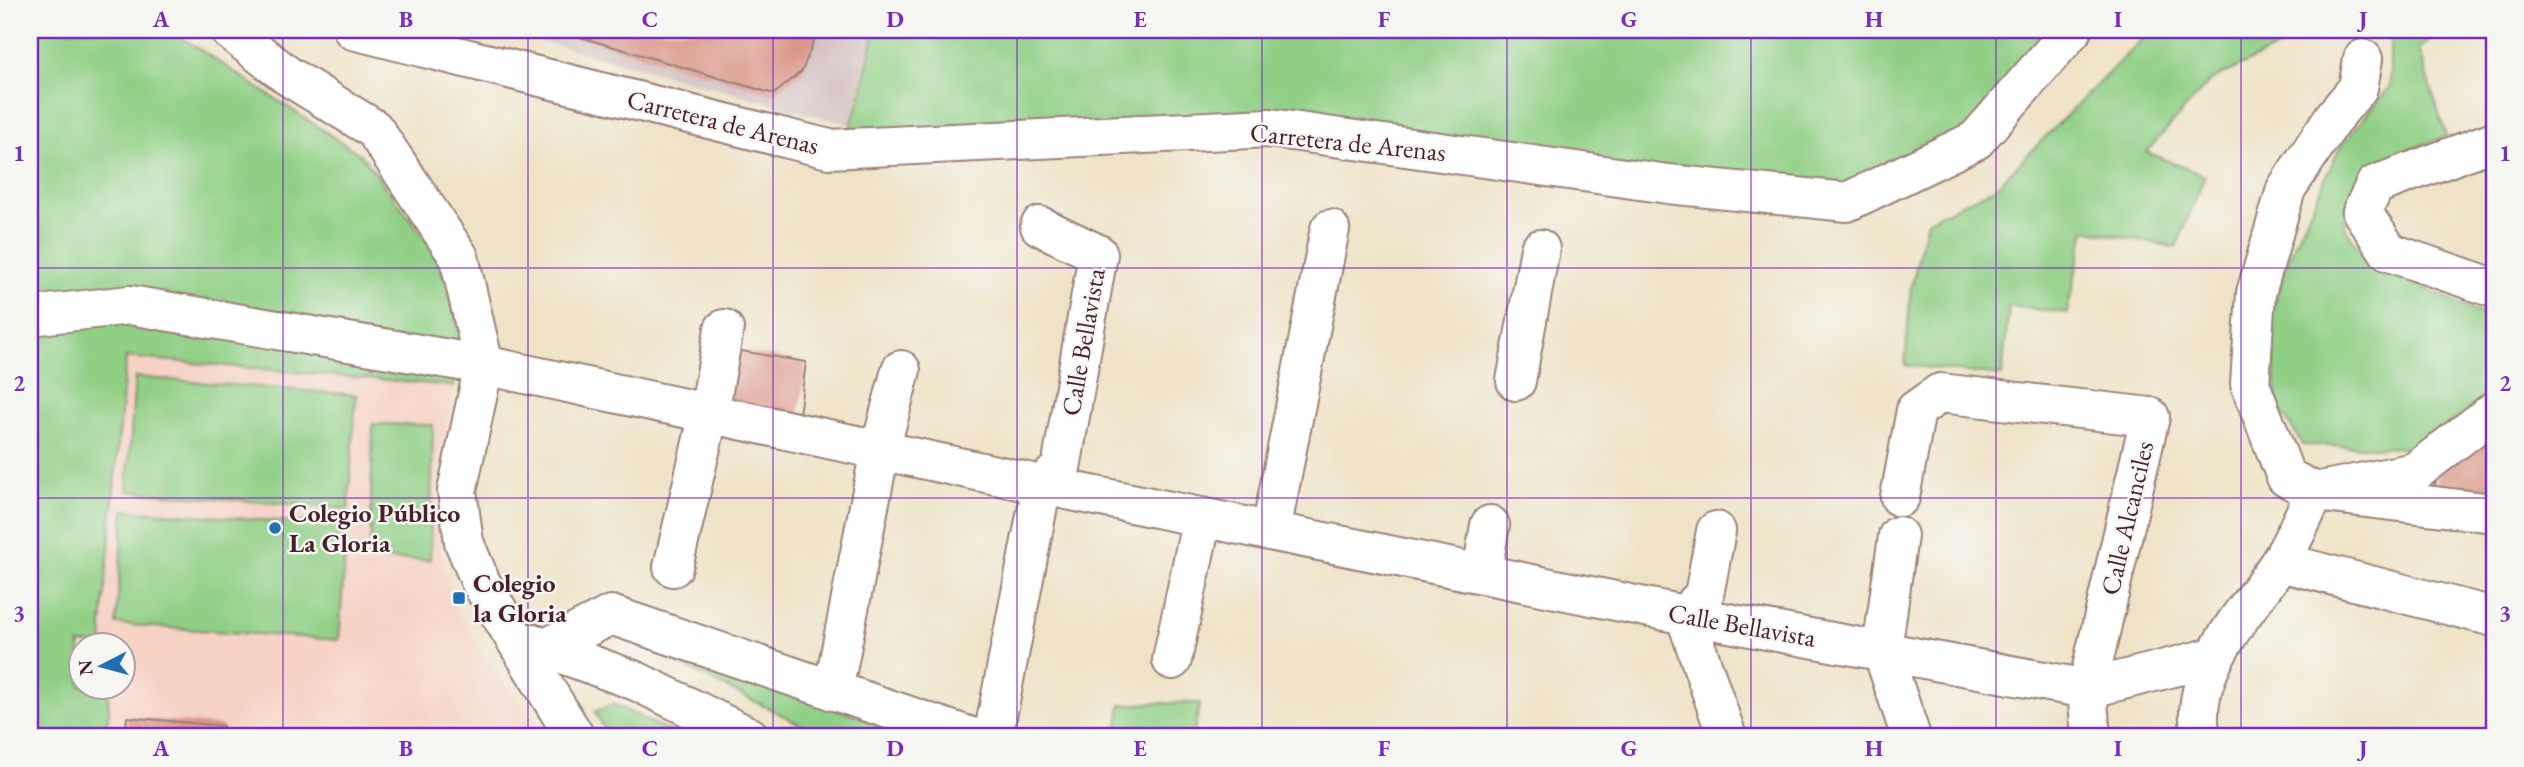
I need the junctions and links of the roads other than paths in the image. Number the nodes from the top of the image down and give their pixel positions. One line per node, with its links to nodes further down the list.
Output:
1 (229, 30): 12 (street)
2 (353, 30): 3 (street, Carretera de Arenas)
3 (2072, 30)
4 (2363, 59): 19 (street)
5 (2494, 141): 9 (street)
6 (1040, 226): 18 (street, Calle Bellavista)
7 (1330, 229): 24 (street)
8 (1540, 249): 14 (street)
9 (2494, 288)
10 (30, 316): 12 (street, Calle Bellavista)
11 (724, 329): 16 (street)
12 (484, 365): 16 (street, Calle Bellavista); 32 (street)
13 (901, 370): 17 (street)
14 (1516, 381)
15 (2494, 411): 19 (street)
16 (709, 413): 17 (street, Calle Bellavista); 28 (street)
17 (880, 450): 18 (street, Calle Bellavista); 38 (street)
18 (1042, 485): 22 (street, Calle Bellavista); 42 (street, Calle Bellavista)
19 (2315, 492): 21 (street); 27 (street)
20 (1900, 498): 37 (street, Calle Alcanciles)
21 (2494, 513)
22 (1202, 517): 24 (street, Calle Bellavista); 36 (street)
23 (1490, 525): 29 (street)
24 (1271, 531): 29 (street, Calle Bellavista)
25 (1716, 531): 30 (street)
26 (1898, 536): 34 (street)
27 (2280, 562): 31 (street); 35 (street)
28 (673, 567)
29 (1482, 573): 30 (street, Calle Bellavista)
30 (1685, 615): 34 (street, Calle Bellavista); 43 (street)
31 (2494, 617)
32 (510, 635): 33 (street); 39 (street)
33 (547, 648): 38 (street); 40 (street)
34 (1882, 650): 37 (street, Calle Bellavista); 44 (street)
35 (2213, 657): 37 (street, Calle Bellavista); 46 (street)
36 (1172, 660)
37 (2087, 690): 45 (street, Calle Alcanciles)
38 (834, 691): 41 (street)
39 (575, 737)
40 (750, 737)
41 (971, 737)
42 (993, 737)
43 (1727, 737)
44 (1911, 737)
45 (2091, 737)
46 (2201, 737)

